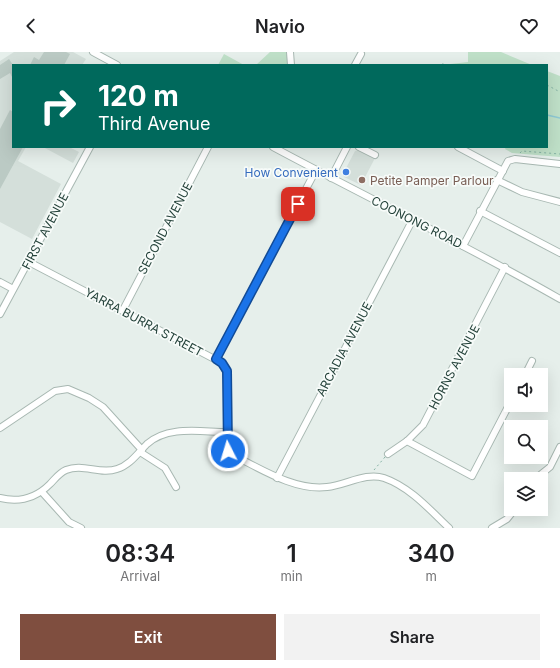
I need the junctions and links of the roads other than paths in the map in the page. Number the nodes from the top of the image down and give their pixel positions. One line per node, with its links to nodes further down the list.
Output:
1 (93, 52): 4 (street)
2 (290, 52): 5 (street)
3 (361, 54): 6 (street)
4 (115, 64)
5 (291, 64)
6 (356, 64)
7 (89, 148): 24 (street, FIRST AVENUE)
8 (207, 148): 29 (street, SECOND AVENUE)
9 (275, 148): 15 (street, COONONG ROAD)
10 (346, 148): 17 (street)
11 (361, 148): 13 (street)
12 (460, 148): 16 (street)
13 (375, 155)
14 (560, 164): 16 (street)
15 (316, 170): 17 (street, COONONG ROAD); 31 (street)
16 (503, 171): 18 (street)
17 (331, 178): 21 (street, COONONG ROAD)
18 (497, 180): 19 (street); 20 (street)
19 (560, 202)
20 (480, 211): 22 (street); 23 (street)
21 (412, 221): 22 (street, COONONG ROAD); 42 (street, ARCADIA AVENUE)
22 (463, 246): 25 (street, COONONG ROAD)
23 (560, 253)
24 (29, 262): 27 (street, FIRST AVENUE); 29 (street, YARRA BURRA STREET)
25 (505, 267): 28 (street, COONONG ROAD); 37 (street, HORNS AVENUE)
26 (0, 282): 27 (street)
27 (13, 289): 30 (street, FIRST AVENUE)
28 (560, 298)
29 (123, 310): 31 (street, YARRA BURRA STREET)
30 (0, 314)
31 (216, 359): 36 (street, YARRA BURRA STREET)
32 (532, 362): 33 (street)
33 (529, 368)
34 (505, 412): 37 (street)
35 (0, 428): 39 (street)
36 (227, 432): 39 (street); 42 (street, YARRA BURRA STREET)
37 (407, 441): 40 (street, HORNS AVENUE)
38 (560, 447): 41 (street)
39 (141, 451): 43 (street); 44 (street)
40 (388, 454)
41 (544, 472)
42 (277, 478): 48 (street)
43 (176, 487)
44 (42, 492): 45 (street); 47 (street)
45 (0, 498)
46 (509, 516): 49 (street)
47 (81, 528)
48 (449, 528)
49 (492, 528)

